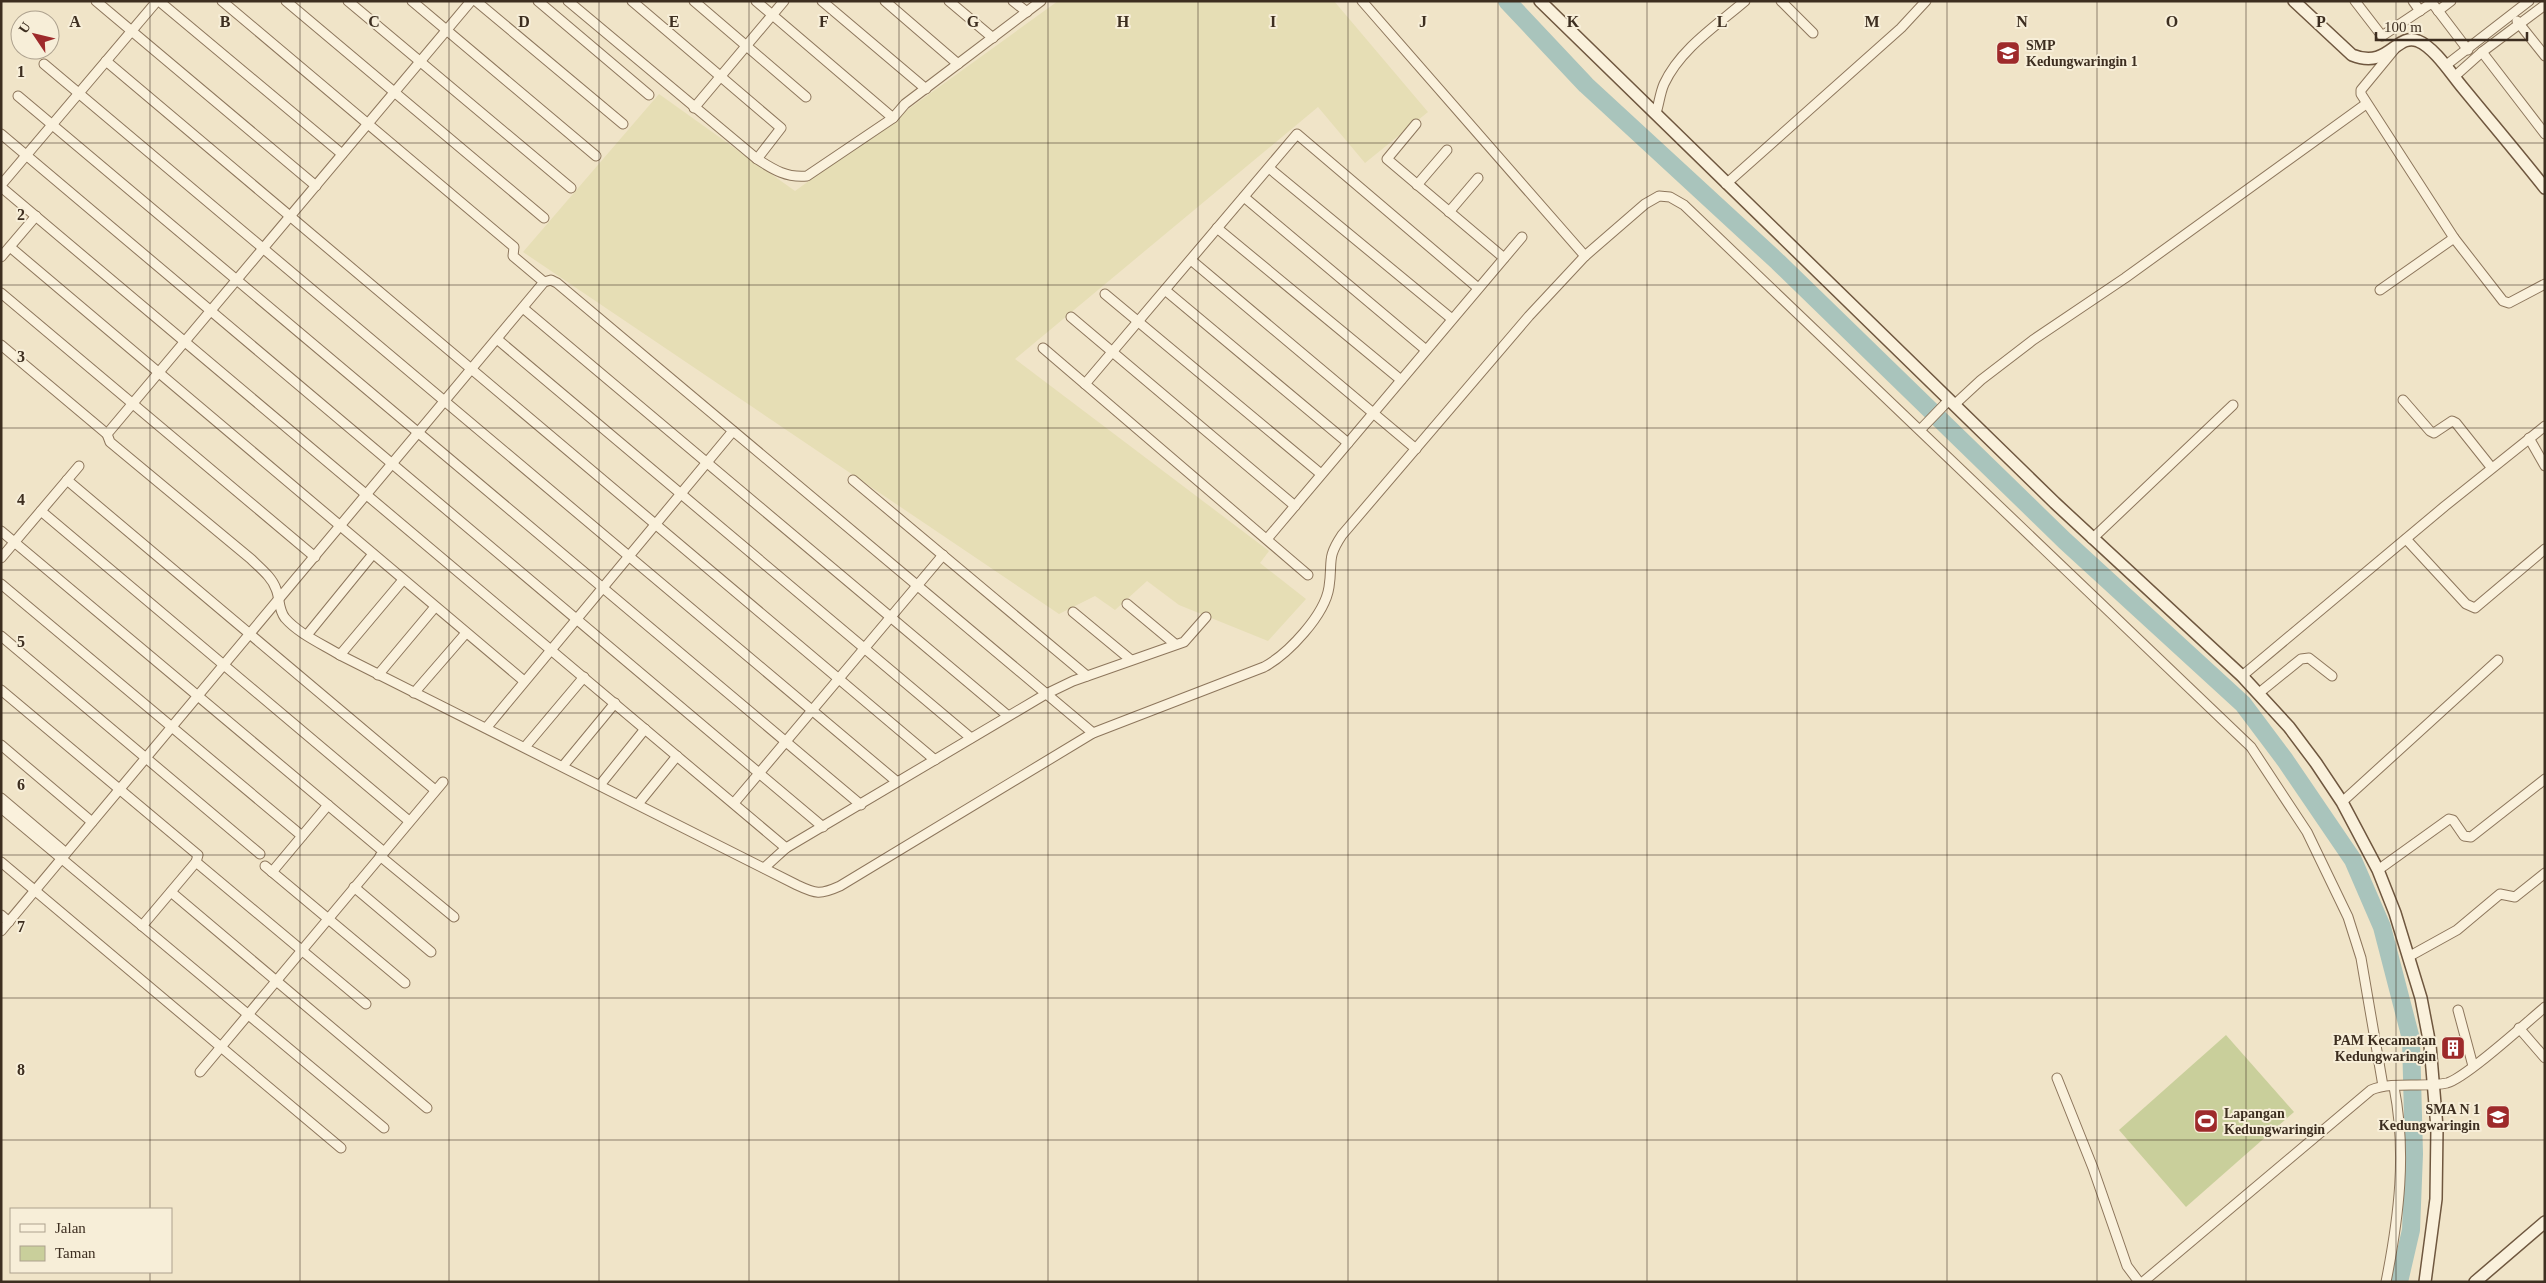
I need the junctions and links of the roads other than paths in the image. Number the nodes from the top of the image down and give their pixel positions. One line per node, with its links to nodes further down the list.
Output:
1 (158, 1): 38 (street); 70 (street)
2 (222, 1): 63 (street)
3 (286, 1): 54 (street)
4 (348, 1): 47 (street)
5 (412, 1): 37 (street)
6 (471, 1): 37 (street)
7 (476, 1): 64 (street)
8 (538, 1): 56 (street)
9 (568, 1): 60 (street)
10 (632, 1): 51 (street)
11 (694, 1): 41 (street)
12 (756, 1): 34 (street)
13 (784, 1): 34 (street)
14 (822, 1): 53 (street)
15 (885, 1): 49 (street)
16 (949, 1): 40 (street)
17 (1014, 1): 33 (street)
18 (1041, 1): 33 (street)
19 (1362, 1): 92 (street)
20 (1745, 1): 61 (street)
21 (1781, 1): 39 (street)
22 (1926, 1): 76 (street)
23 (2294, 1): 42 (street)
24 (2354, 1): 31 (street)
25 (2412, 1): 31 (street)
26 (2451, 1): 32 (street)
27 (2529, 1): 35 (street)
28 (96, 2): 38 (street)
29 (1542, 2): 61 (street)
30 (2545, 5): 36 (street)
31 (2420, 11): 32 (street)
32 (2438, 11): 43 (street)
33 (1027, 12): 40 (street)
34 (772, 15): 41 (street); 62 (street)
35 (2511, 15): 36 (street); 43 (street)
36 (2519, 24): 44 (street); 45 (street)
37 (446, 30): 47 (street); 72 (street)
38 (131, 31): 46 (street); 79 (street)
39 (1814, 33)
40 (992, 38): 49 (street)
41 (746, 46): 51 (street); 58 (street)
42 (2396, 46): 50 (street); 59 (street)
43 (2468, 50): 50 (street)
44 (2482, 52): 52 (street); 68 (street)
45 (2545, 56)
46 (106, 61): 55 (street); 85 (street)
47 (420, 62): 54 (street); 80 (street)
48 (44, 64): 55 (street)
49 (958, 64): 53 (street)
50 (2445, 66): 52 (street)
51 (721, 76): 60 (street); 73 (street)
52 (2454, 77): 81 (street)
53 (926, 89): 62 (street)
54 (394, 92): 63 (street); 86 (street)
55 (79, 93): 66 (street); 91 (street)
56 (649, 95)
57 (18, 96): 66 (street)
58 (806, 97)
59 (2366, 104): 89 (street); 122 (street)
60 (694, 108): 73 (street)
61 (1656, 113): 76 (street)
62 (893, 118): 73 (street)
63 (368, 124): 70 (street); 97 (street)
64 (623, 124)
65 (1416, 124): 77 (street)
66 (52, 125): 71 (street); 96 (street)
67 (1, 134): 71 (street)
68 (2545, 134)
69 (1447, 150): 77 (street)
70 (342, 154): 79 (street)
71 (27, 155): 78 (street); 105 (street)
72 (596, 156)
73 (757, 159)
74 (1269, 168): 82 (street); 99 (street); 107 (street)
75 (1478, 178): 83 (street)
76 (1726, 184): 122 (street)
77 (1417, 185): 83 (street)
78 (1, 186): 84 (street)
79 (316, 186): 85 (street)
80 (571, 188)
81 (2545, 188)
82 (1244, 198): 87 (street); 113 (street)
83 (1449, 212): 94 (street)
84 (36, 216): 90 (street); 110 (street)
85 (289, 218): 91 (street); 115 (street)
86 (544, 218)
87 (1217, 228): 95 (street); 117 (street)
88 (1522, 237): 94 (street)
89 (2454, 238): 98 (street); 101 (street)
90 (10, 247): 93 (street); 116 (street)
91 (262, 249): 96 (street); 120 (street)
92 (1585, 256): 126 (street); 132 (street)
93 (1, 257)
94 (1504, 258): 99 (street)
95 (1191, 260): 100 (street); 124 (street)
96 (236, 280): 105 (street); 128 (street)
97 (544, 282): 104 (street); 127 (street)
98 (2545, 284)
99 (1478, 288): 107 (street)
100 (1165, 290): 108 (street); 131 (street)
101 (2380, 290)
102 (1, 293): 121 (street)
103 (1104, 294): 108 (street)
104 (523, 308): 109 (street); 133 (street)
105 (211, 310): 110 (street); 134 (street)
106 (1071, 317): 114 (street)
107 (1452, 319): 113 (street)
108 (1138, 322): 114 (street); 138 (street)
109 (497, 339): 115 (street); 141 (street)
110 (184, 341): 116 (street); 142 (street)
111 (1, 345): 129 (street)
112 (1043, 348): 118 (street)
113 (1426, 350): 117 (street)
114 (1112, 352): 118 (street); 143 (street)
115 (471, 371): 120 (street); 146 (street)
116 (158, 372): 121 (street); 145 (street)
117 (1401, 380): 124 (street)
118 (1085, 384): 148 (street)
119 (2403, 400): 137 (street)
120 (445, 402): 128 (street); 156 (street)
121 (132, 403): 129 (street); 155 (street)
122 (1949, 403): 126 (street); 149 (street)
123 (2232, 405): 149 (street)
124 (1373, 413): 131 (street); 132 (street)
125 (2545, 426): 130 (street)
126 (1920, 430): 260 (street)
127 (733, 432): 133 (street); 161 (street)
128 (419, 433): 134 (street); 162 (street)
129 (107, 434): 163 (street)
130 (2529, 438): 136 (street); 137 (street)
131 (1348, 443): 138 (street)
132 (1416, 449): 199 (street)
133 (707, 463): 141 (street); 167 (street)
134 (394, 465): 142 (street); 169 (street)
135 (78, 466): 139 (street)
136 (2545, 466)
137 (2491, 467): 150 (street)
138 (1321, 474): 143 (street)
139 (67, 480): 144 (street); 171 (street)
140 (853, 480): 154 (street)
141 (681, 494): 146 (street); 175 (street)
142 (367, 495): 145 (street); 176 (street)
143 (1294, 506): 148 (street)
144 (41, 511): 151 (street); 180 (street)
145 (340, 526): 153 (street); 155 (street)
146 (655, 526): 156 (street); 186 (street)
147 (1, 531): 151 (street)
148 (1267, 539): 158 (street)
149 (2092, 539): 183 (street)
150 (2406, 539): 152 (street); 183 (street)
151 (15, 542): 157 (street); 192 (street)
152 (2545, 549)
153 (373, 554): 159 (street); 172 (street)
154 (943, 555): 161 (street); 182 (street)
155 (315, 557): 163 (street)
156 (629, 557): 162 (street); 194 (street)
157 (1, 558)
158 (1308, 575)
159 (403, 580): 165 (street); 177 (street)
160 (1, 584): 196 (street)
161 (917, 585): 167 (street); 191 (street)
162 (604, 588): 169 (street); 201 (street)
163 (278, 603): 171 (street); 172 (street)
164 (1128, 604): 174 (street)
165 (435, 607): 170 (street); 181 (street)
166 (1073, 612): 178 (street)
167 (890, 617): 175 (street); 195 (street)
168 (1206, 617): 174 (street)
169 (578, 620): 176 (street); 208 (street)
170 (466, 633): 187 (street); 189 (street)
171 (251, 634): 180 (street); 214 (street)
172 (307, 635): 177 (street)
173 (1, 636): 205 (street)
174 (1175, 644): 178 (street)
175 (864, 648): 186 (street); 200 (street)
176 (551, 650): 185 (street); 187 (street)
177 (340, 655): 181 (street)
178 (1131, 660): 182 (street)
179 (2498, 660): 216 (street)
180 (225, 665): 192 (street); 222 (street)
181 (378, 675): 189 (street)
182 (1087, 676): 191 (street)
183 (2242, 676): 190 (street)
184 (2332, 676): 190 (street)
185 (584, 677): 193 (street); 203 (street)
186 (838, 680): 194 (street); 206 (street)
187 (524, 681): 197 (street)
188 (1, 690): 213 (street)
189 (414, 693): 197 (street)
190 (2259, 693): 216 (street)
191 (1046, 694): 195 (street); 199 (street)
192 (198, 696): 196 (street); 219 (street)
193 (615, 703): 198 (street); 207 (street)
194 (812, 710): 201 (street); 210 (street)
195 (1007, 715): 200 (street)
196 (172, 728): 205 (street); 225 (street)
197 (488, 728): 203 (street)
198 (645, 729): 204 (street); 212 (street)
199 (1093, 733): 232 (street)
200 (971, 738): 206 (street)
201 (786, 741): 208 (street); 220 (street)
202 (1, 745): 223 (street)
203 (525, 747): 207 (street)
204 (677, 756): 217 (street); 218 (street)
205 (146, 758): 213 (street); 227 (street)
206 (935, 760): 210 (street)
207 (563, 766): 212 (street)
208 (759, 773): 218 (street); 224 (street)
209 (2545, 779): 233 (street)
210 (896, 781): 220 (street)
211 (443, 782): 214 (street)
212 (600, 785): 217 (street)
213 (120, 790): 223 (street); 231 (street)
214 (435, 790): 222 (street)
215 (1, 798): 229 (street)
216 (2342, 802): 233 (street)
217 (638, 804): 232 (street)
218 (734, 804): 226 (street)
219 (328, 805): 225 (street); 228 (street)
220 (861, 805): 224 (street)
221 (1, 808): 229 (street)
222 (409, 821): 228 (street)
223 (92, 822): 229 (street)
224 (823, 827): 226 (street)
225 (302, 836): 240 (street)
226 (786, 848): 232 (street)
227 (260, 854)
228 (382, 854): 235 (street); 239 (street)
229 (64, 856): 236 (street); 242 (street)
230 (1, 862): 236 (street)
231 (196, 862): 237 (street); 244 (street)
232 (764, 868)
233 (2378, 870): 246 (street)
234 (2545, 873): 246 (street)
235 (354, 887): 240 (street); 245 (street)
236 (35, 890): 241 (street); 254 (street)
237 (171, 892): 242 (street); 247 (street)
238 (1, 915): 241 (street)
239 (454, 917)
240 (328, 918): 244 (street); 248 (street)
241 (9, 922): 243 (street)
242 (142, 926): 252 (street)
243 (1, 931)
244 (302, 950): 247 (street); 249 (street)
245 (431, 952)
246 (2410, 956): 259 (street)
247 (276, 981): 252 (street); 262 (street)
248 (405, 983)
249 (366, 1004)
250 (2545, 1007): 253 (street)
251 (2458, 1010): 256 (street)
252 (248, 1014): 254 (street); 263 (street)
253 (2520, 1028): 255 (street); 256 (street)
254 (221, 1047): 257 (street); 264 (street)
255 (2545, 1058)
256 (2473, 1066): 259 (street)
257 (200, 1072)
258 (2057, 1078): 266 (street)
259 (2430, 1084): 261 (street); 269 (street)
260 (2383, 1086): 261 (street); 267 (street)
261 (2394, 1087): 268 (street)
262 (427, 1108)
263 (384, 1128)
264 (341, 1148)
265 (2545, 1222): 270 (street)
266 (2139, 1282)
267 (2143, 1282)
268 (2386, 1282)
269 (2424, 1282)
270 (2475, 1282)

